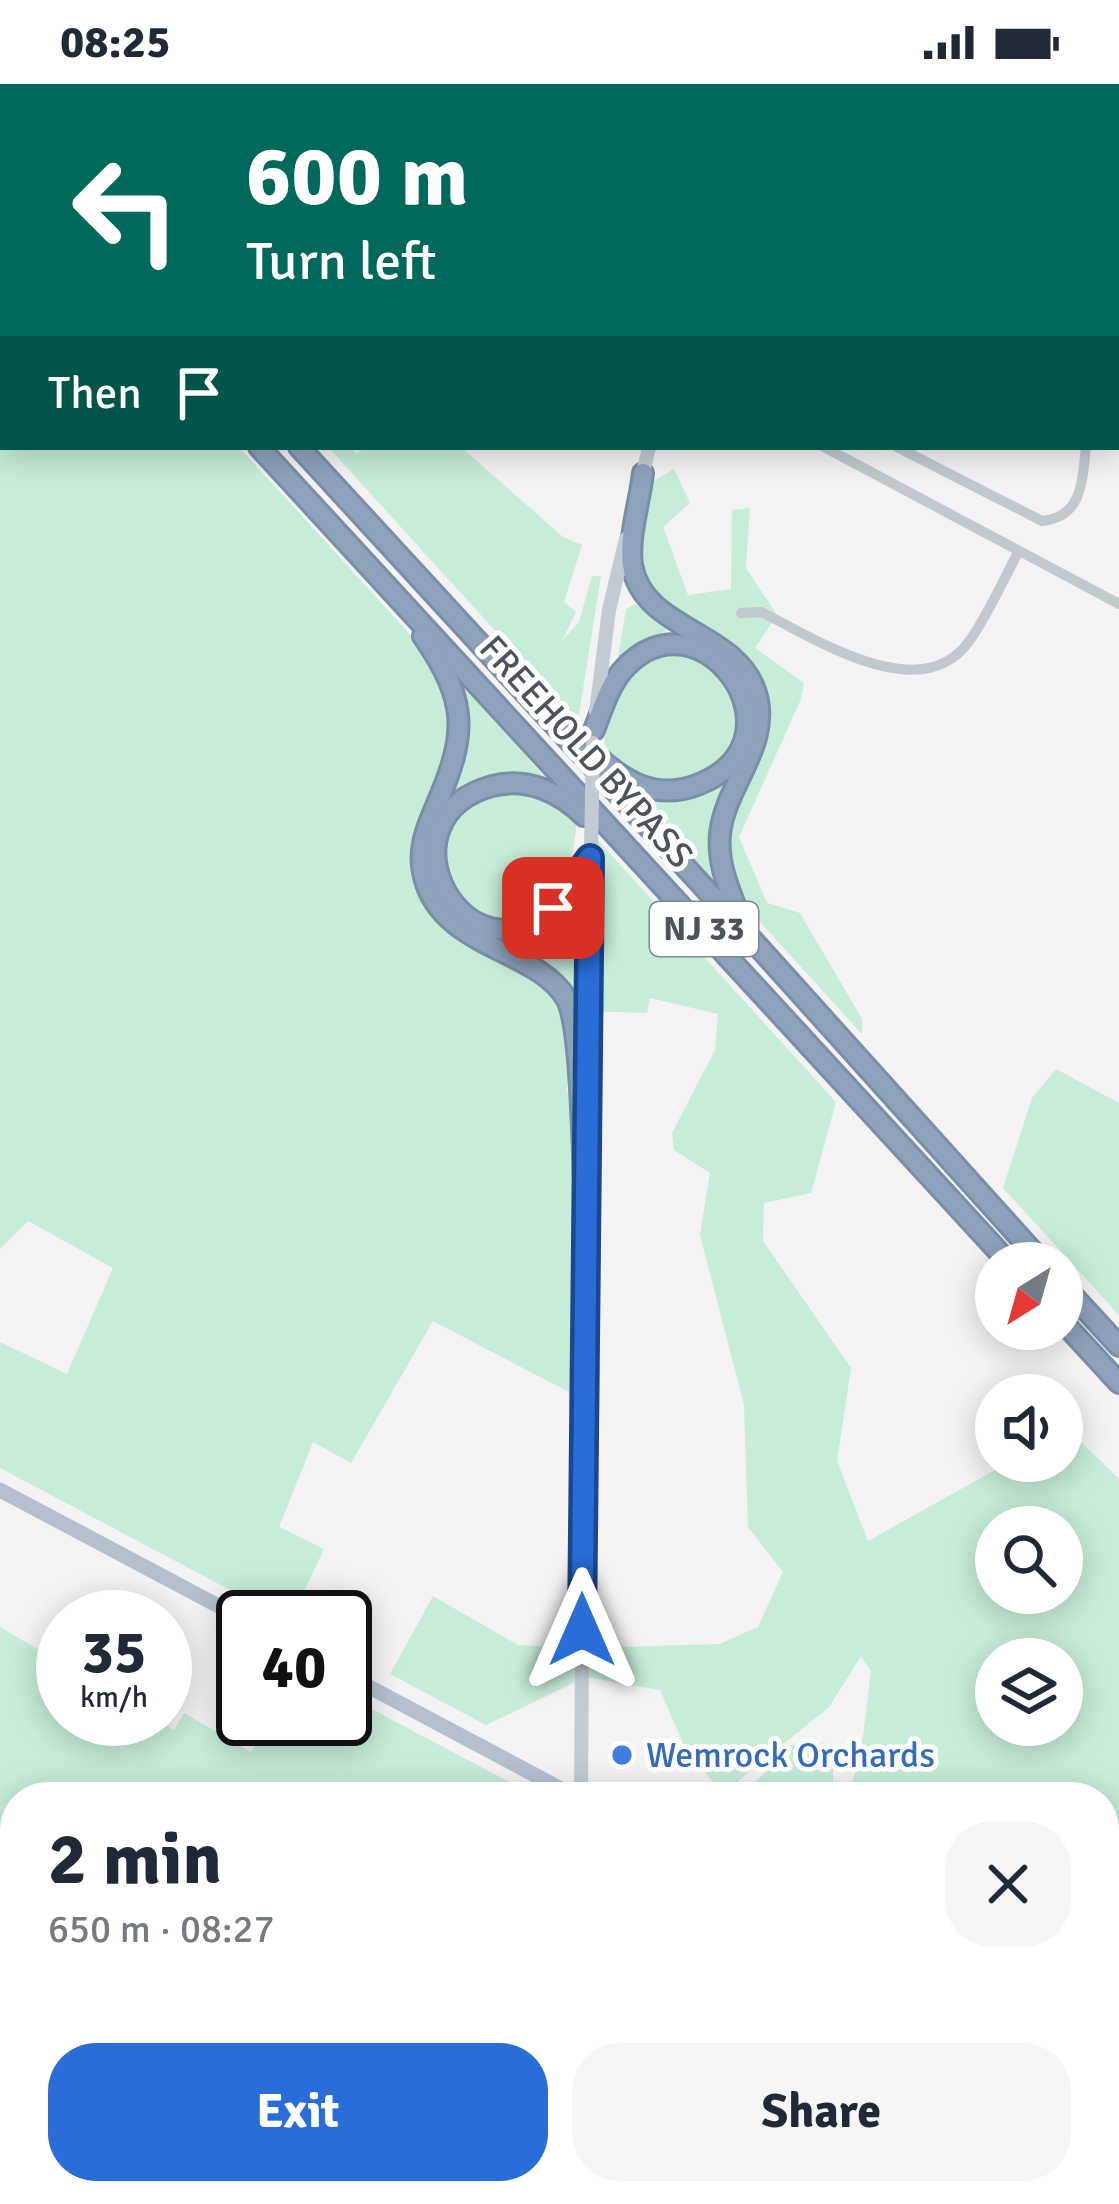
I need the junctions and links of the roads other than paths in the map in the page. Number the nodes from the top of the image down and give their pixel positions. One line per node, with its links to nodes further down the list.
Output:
1 (262, 450): 9 (highway, FREEHOLD BYPASS / NJ 33)
2 (301, 450): 10 (highway, FREEHOLD BYPASS / NJ 33)
3 (648, 450): 7 (street)
4 (830, 450): 8 (street)
5 (903, 450): 6 (street)
6 (1086, 450)
7 (643, 473): 13 (street); 15 (highway)
8 (1019, 551): 11 (street); 12 (street)
9 (396, 597): 16 (highway, FREEHOLD BYPASS / NJ 33); 17 (highway)
10 (440, 600): 13 (highway); 15 (highway, FREEHOLD BYPASS / NJ 33)
11 (1119, 604)
12 (741, 614)
13 (594, 736): 14 (street, bridge)
14 (590, 854): 16 (highway); 17 (street)
15 (746, 933): 19 (highway, FREEHOLD BYPASS / NJ 33)
16 (710, 936): 18 (highway, FREEHOLD BYPASS / NJ 33)
17 (585, 1198): 28 (street)
18 (990, 1242)
19 (1024, 1242)
20 (1083, 1307): 22 (highway)
21 (1083, 1344): 23 (highway)
22 (1119, 1346)
23 (1119, 1383)
24 (0, 1490): 25 (main road)
25 (216, 1605)
26 (372, 1688): 27 (main road)
27 (550, 1782)
28 (579, 1782)

